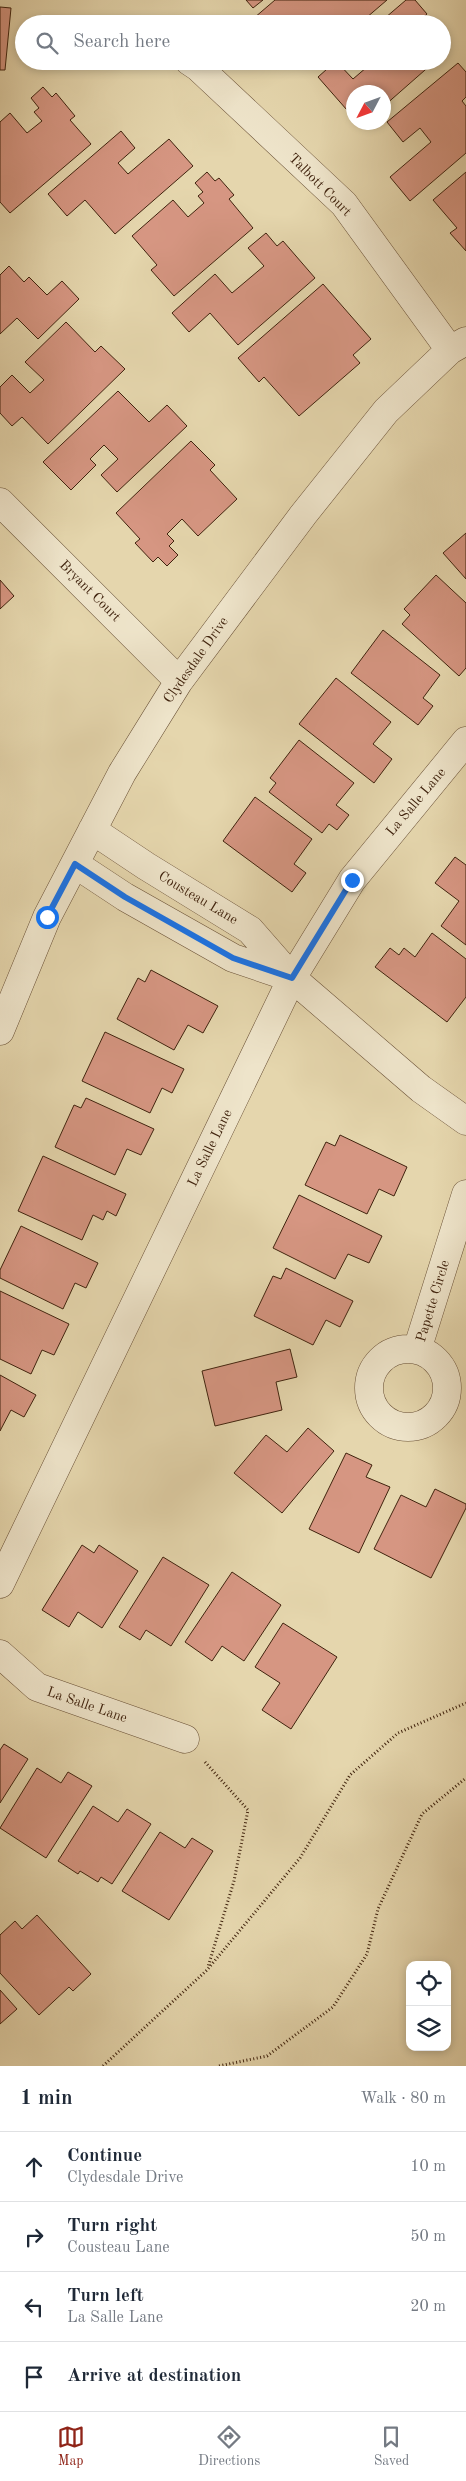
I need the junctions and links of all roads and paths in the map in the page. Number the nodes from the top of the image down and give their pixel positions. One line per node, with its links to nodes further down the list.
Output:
1 (201, 70): 2 (street, Talbott Court)
2 (458, 346): 4 (street, Clydesdale Drive)
3 (0, 502): 4 (street, Bryant Court)
4 (179, 681): 6 (street, Clydesdale Drive)
5 (466, 741): 8 (street, La Salle Lane)
6 (92, 830): 7 (street, Clydesdale Drive); 8 (street, Cousteau Lane)
7 (75, 864): 8 (street, Cousteau Lane); 9 (street, Clydesdale Drive)
8 (292, 978): 10 (street, Cousteau Lane); 13 (street, La Salle Lane)
9 (4, 1013)
10 (466, 1121)
11 (466, 1194): 12 (street, Papette Circle)
12 (417, 1350)
13 (0, 1584)
14 (0, 1654): 16 (street, La Salle Lane)
15 (466, 1702): 18 (path)
16 (185, 1738): 18 (path)
17 (466, 1778): 20 (path)
18 (207, 1970): 19 (path)
19 (103, 2066)
20 (219, 2066)

